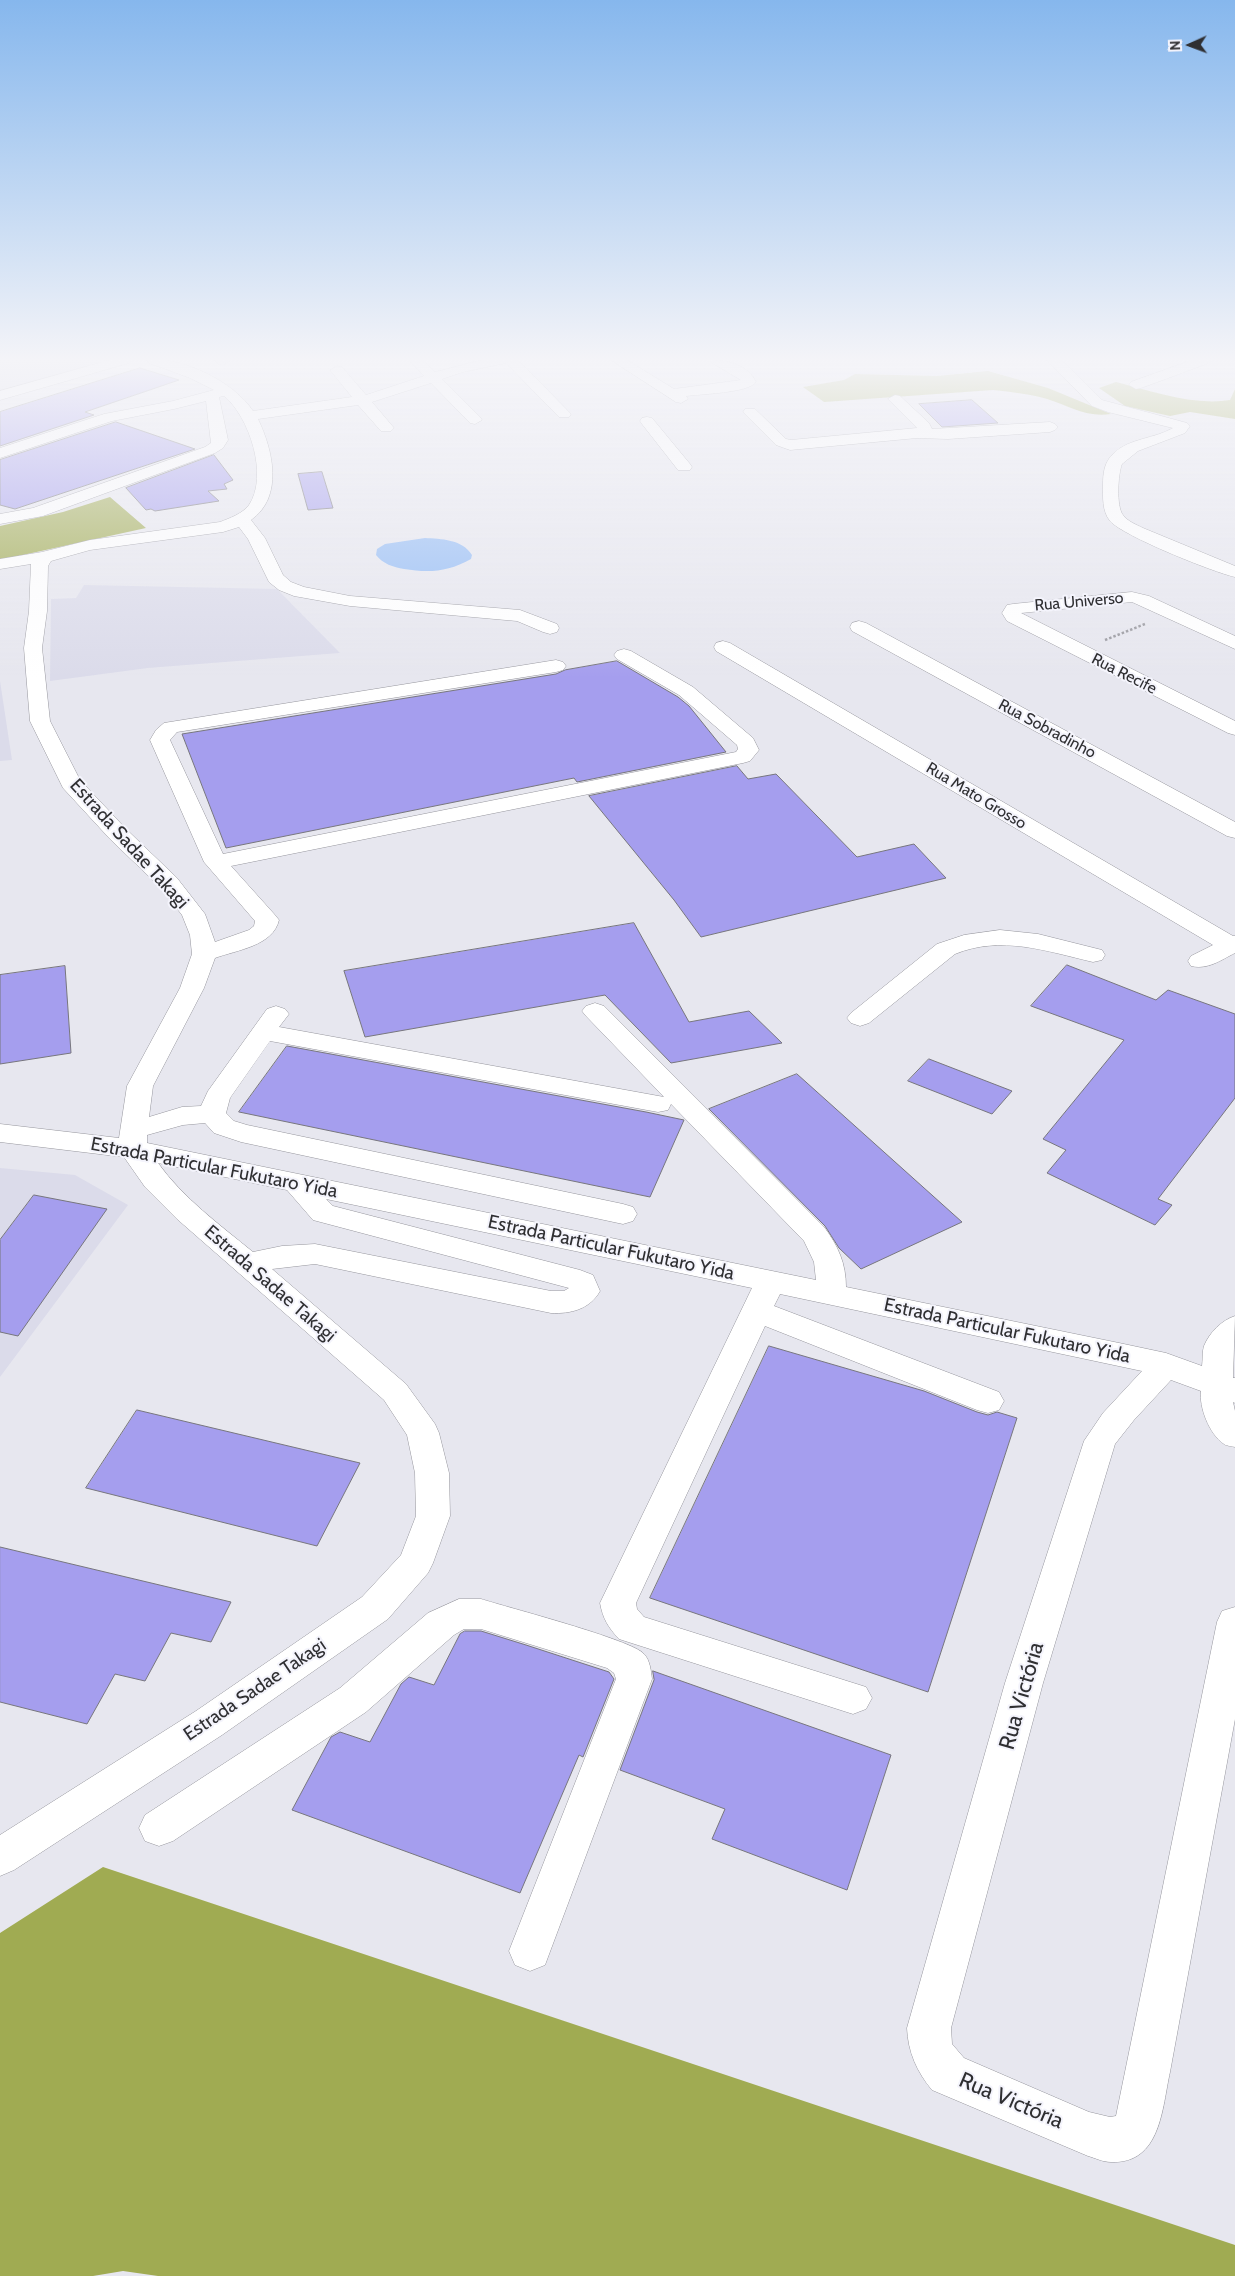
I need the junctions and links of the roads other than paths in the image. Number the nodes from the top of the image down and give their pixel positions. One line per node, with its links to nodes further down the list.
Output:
1 (165, 466): 4 (street)
2 (263, 466): 5 (street)
3 (1112, 466): 9 (street)
4 (0, 519)
5 (241, 519): 6 (street); 11 (street)
6 (42, 561): 7 (street); 8 (street); 21 (street, Estrada Sadae Takagi)
7 (0, 564)
8 (0, 571)
9 (1235, 572)
10 (1014, 617): 13 (street, Rua Universo); 17 (street, Rua Recife)
11 (550, 628)
12 (859, 628): 18 (street, Rua Sobradinho)
13 (1235, 643)
14 (723, 646): 20 (street, Rua Mato Grosso)
15 (624, 655): 19 (street)
16 (556, 666): 19 (street)
17 (1235, 729)
18 (1235, 831)
19 (215, 862): 21 (street)
20 (1233, 944): 23 (street)
21 (204, 954): 29 (street, Estrada Sadae Takagi)
22 (1093, 955): 25 (street)
23 (1200, 961)
24 (595, 1011): 34 (street)
25 (860, 1018)
26 (658, 1104): 27 (street)
27 (212, 1114): 29 (street); 31 (street)
28 (0, 1133): 29 (street, Estrada Particular Fukutaro Yida)
29 (133, 1140): 30 (street, Estrada Particular Fukutaro Yida); 32 (street, Estrada Sadae Takagi)
30 (296, 1183): 32 (street); 33 (street, Estrada Particular Fukutaro Yida)
31 (623, 1214)
32 (247, 1264): 44 (street, Estrada Sadae Takagi)
33 (771, 1281): 34 (street, Estrada Particular Fukutaro Yida); 35 (street)
34 (831, 1294): 37 (street, Estrada Particular Fukutaro Yida)
35 (756, 1311): 39 (street); 42 (street)
36 (1235, 1327): 38 (street)
37 (1166, 1365): 38 (street, Estrada Particular Fukutaro Yida); 41 (street, Rua Victória)
38 (1226, 1387): 40 (street)
39 (988, 1400)
40 (1235, 1435)
41 (1235, 1622)
42 (853, 1698)
43 (159, 1828): 45 (street)
44 (0, 1858)
45 (530, 1951)

